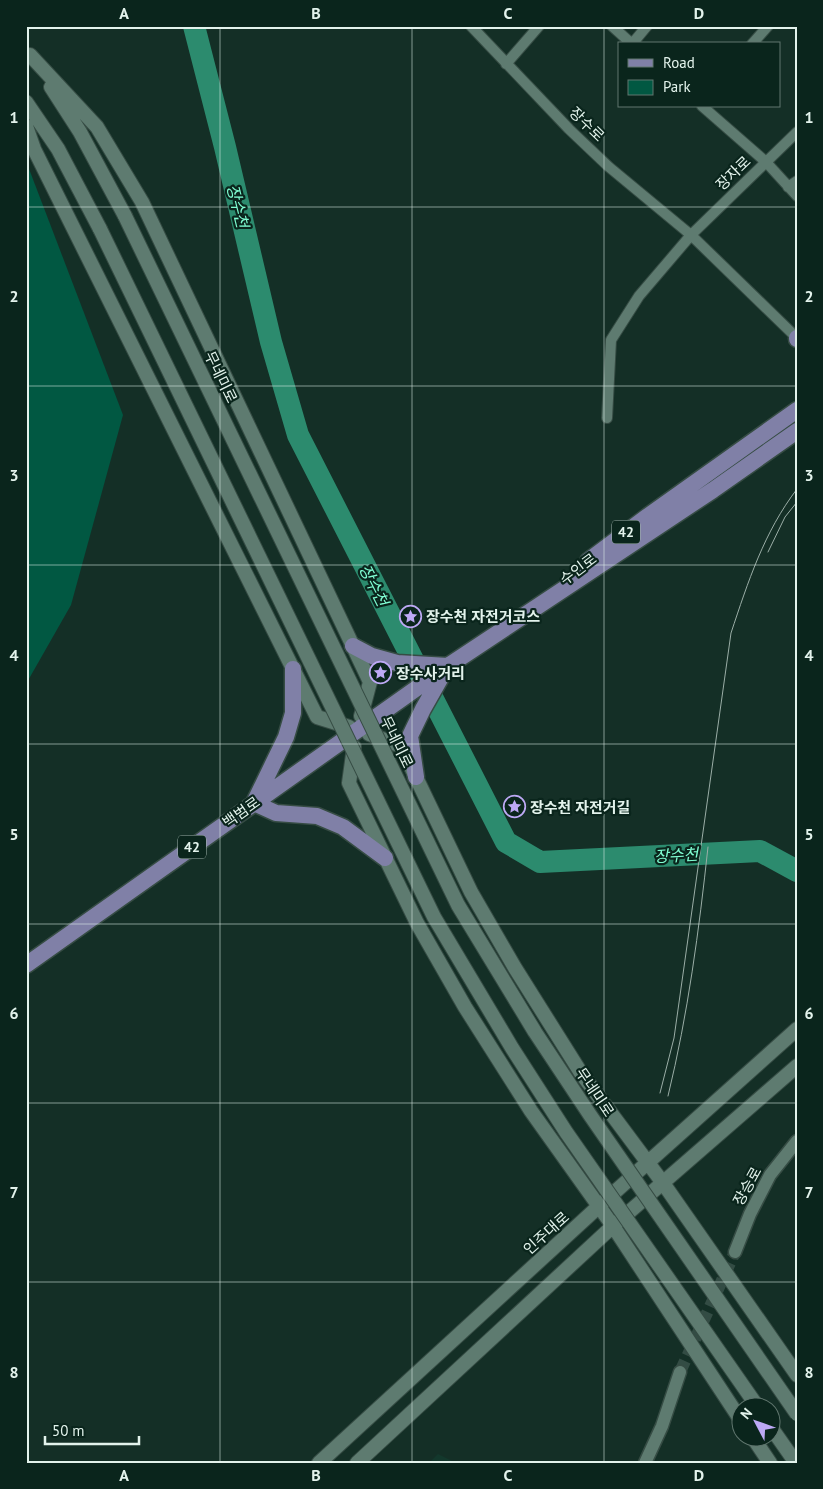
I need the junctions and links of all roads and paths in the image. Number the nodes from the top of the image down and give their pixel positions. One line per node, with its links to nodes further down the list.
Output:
1 (471, 26): 10 (street, 장수로)
2 (539, 26): 10 (street)
3 (612, 26): 6 (street)
4 (646, 26): 7 (street)
5 (768, 26): 8 (street)
6 (630, 42)
7 (634, 42)
8 (754, 42)
9 (28, 52): 23 (main road); 43 (main road, 무네미로, bridge)
10 (506, 64): 18 (street, 장수로)
11 (26, 102): 41 (main road, bridge)
12 (704, 108): 15 (street)
13 (26, 126): 25 (main road)
14 (797, 132): 15 (street, 장자로)
15 (766, 162): 16 (street); 18 (street, 장자로)
16 (793, 184): 17 (street)
17 (797, 196)
18 (690, 235): 19 (street, 장수로); 21 (street)
19 (797, 338)
20 (797, 410): 24 (main road, 수인로 / 42)
21 (607, 418)
22 (797, 431): 24 (main road, 수인로 / 42)
23 (353, 646): 24 (main road); 26 (main road)
24 (453, 663): 26 (main road, 수인로 / 42); 27 (main road)
25 (293, 669): 26 (main road); 28 (main road)
26 (357, 730): 27 (main road); 28 (main road, 백범로 / 42); 29 (main road)
27 (416, 777): 34 (main road)
28 (254, 803): 29 (main road); 30 (main road, 백범로 / 42)
29 (385, 858): 36 (main road)
30 (26, 965)
31 (797, 1029): 34 (main road, 인주대로)
32 (797, 1066): 35 (main road)
33 (797, 1141): 38 (street, 장승로)
34 (648, 1164): 35 (main road); 36 (main road, 인주대로)
35 (663, 1183): 37 (main road); 40 (main road)
36 (598, 1207): 37 (main road); 46 (main road, 인주대로)
37 (613, 1226): 42 (main road); 47 (main road)
38 (735, 1252)
39 (680, 1372): 48 (street)
40 (797, 1375)
41 (750, 1396)
42 (730, 1403)
43 (797, 1414)
44 (780, 1440): 50 (main road)
45 (759, 1446): 49 (main road)
46 (319, 1463)
47 (358, 1463)
48 (645, 1463)
49 (770, 1463)
50 (796, 1463)

